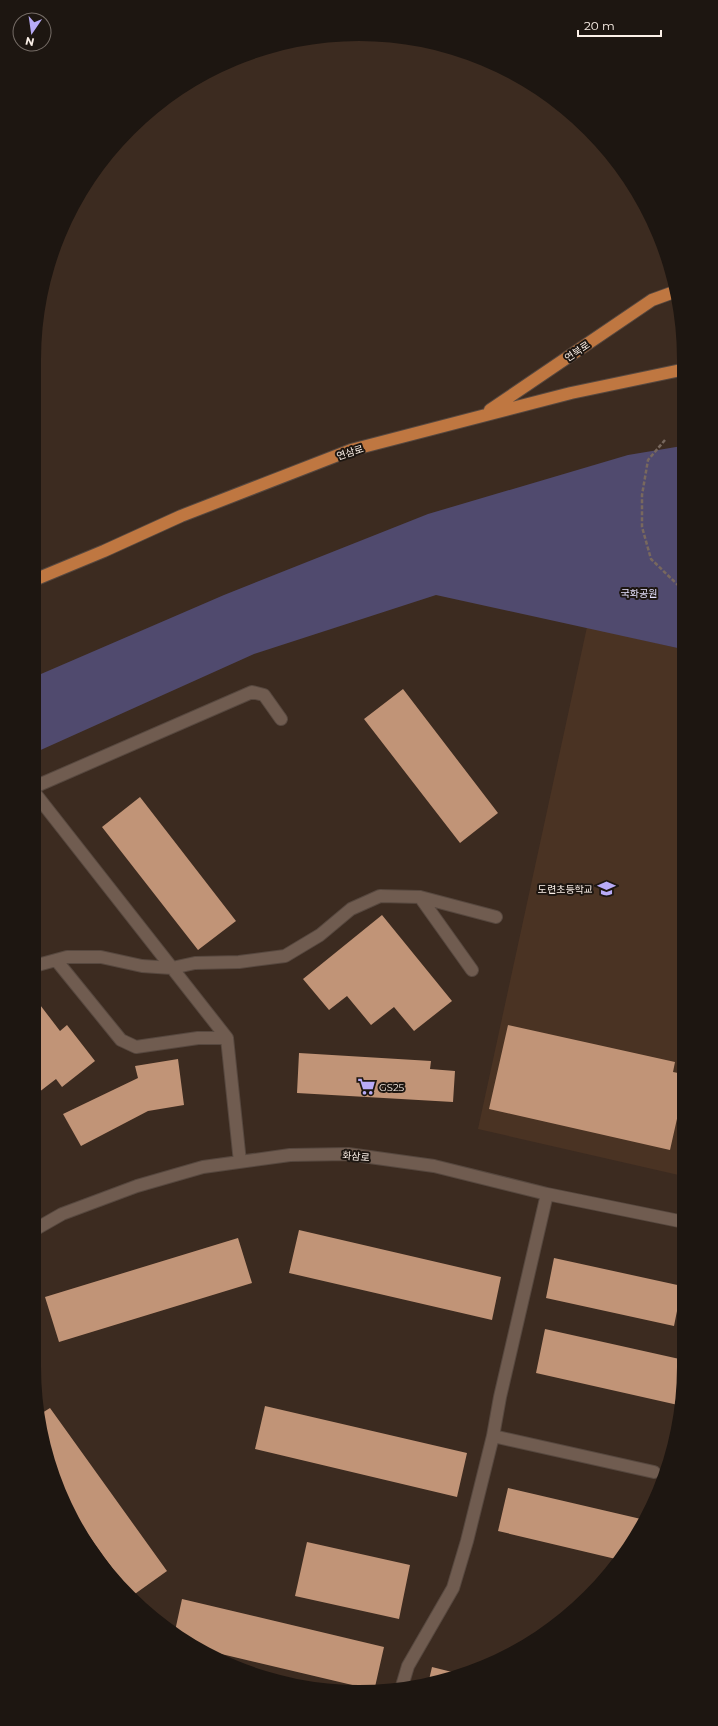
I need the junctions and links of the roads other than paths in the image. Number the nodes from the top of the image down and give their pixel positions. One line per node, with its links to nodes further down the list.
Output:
1 (670, 293): 3 (main road, 연북로)
2 (677, 371): 3 (main road, 연삼로)
3 (482, 415): 4 (main road, 연삼로)
4 (41, 577)
5 (281, 719): 6 (street)
6 (41, 784)
7 (41, 801): 12 (street)
8 (420, 897): 9 (street); 12 (street); 13 (street)
9 (496, 918)
10 (56, 960): 11 (street); 12 (street); 14 (street)
11 (41, 964)
12 (172, 968): 14 (street)
13 (472, 970)
14 (227, 1038): 15 (street)
15 (240, 1162): 16 (street, 화삼로); 18 (street, 화삼로)
16 (547, 1194): 17 (street, 화삼로); 19 (street)
17 (677, 1221)
18 (41, 1226)
19 (493, 1436): 20 (street); 21 (street)
20 (654, 1472)
21 (403, 1682)

